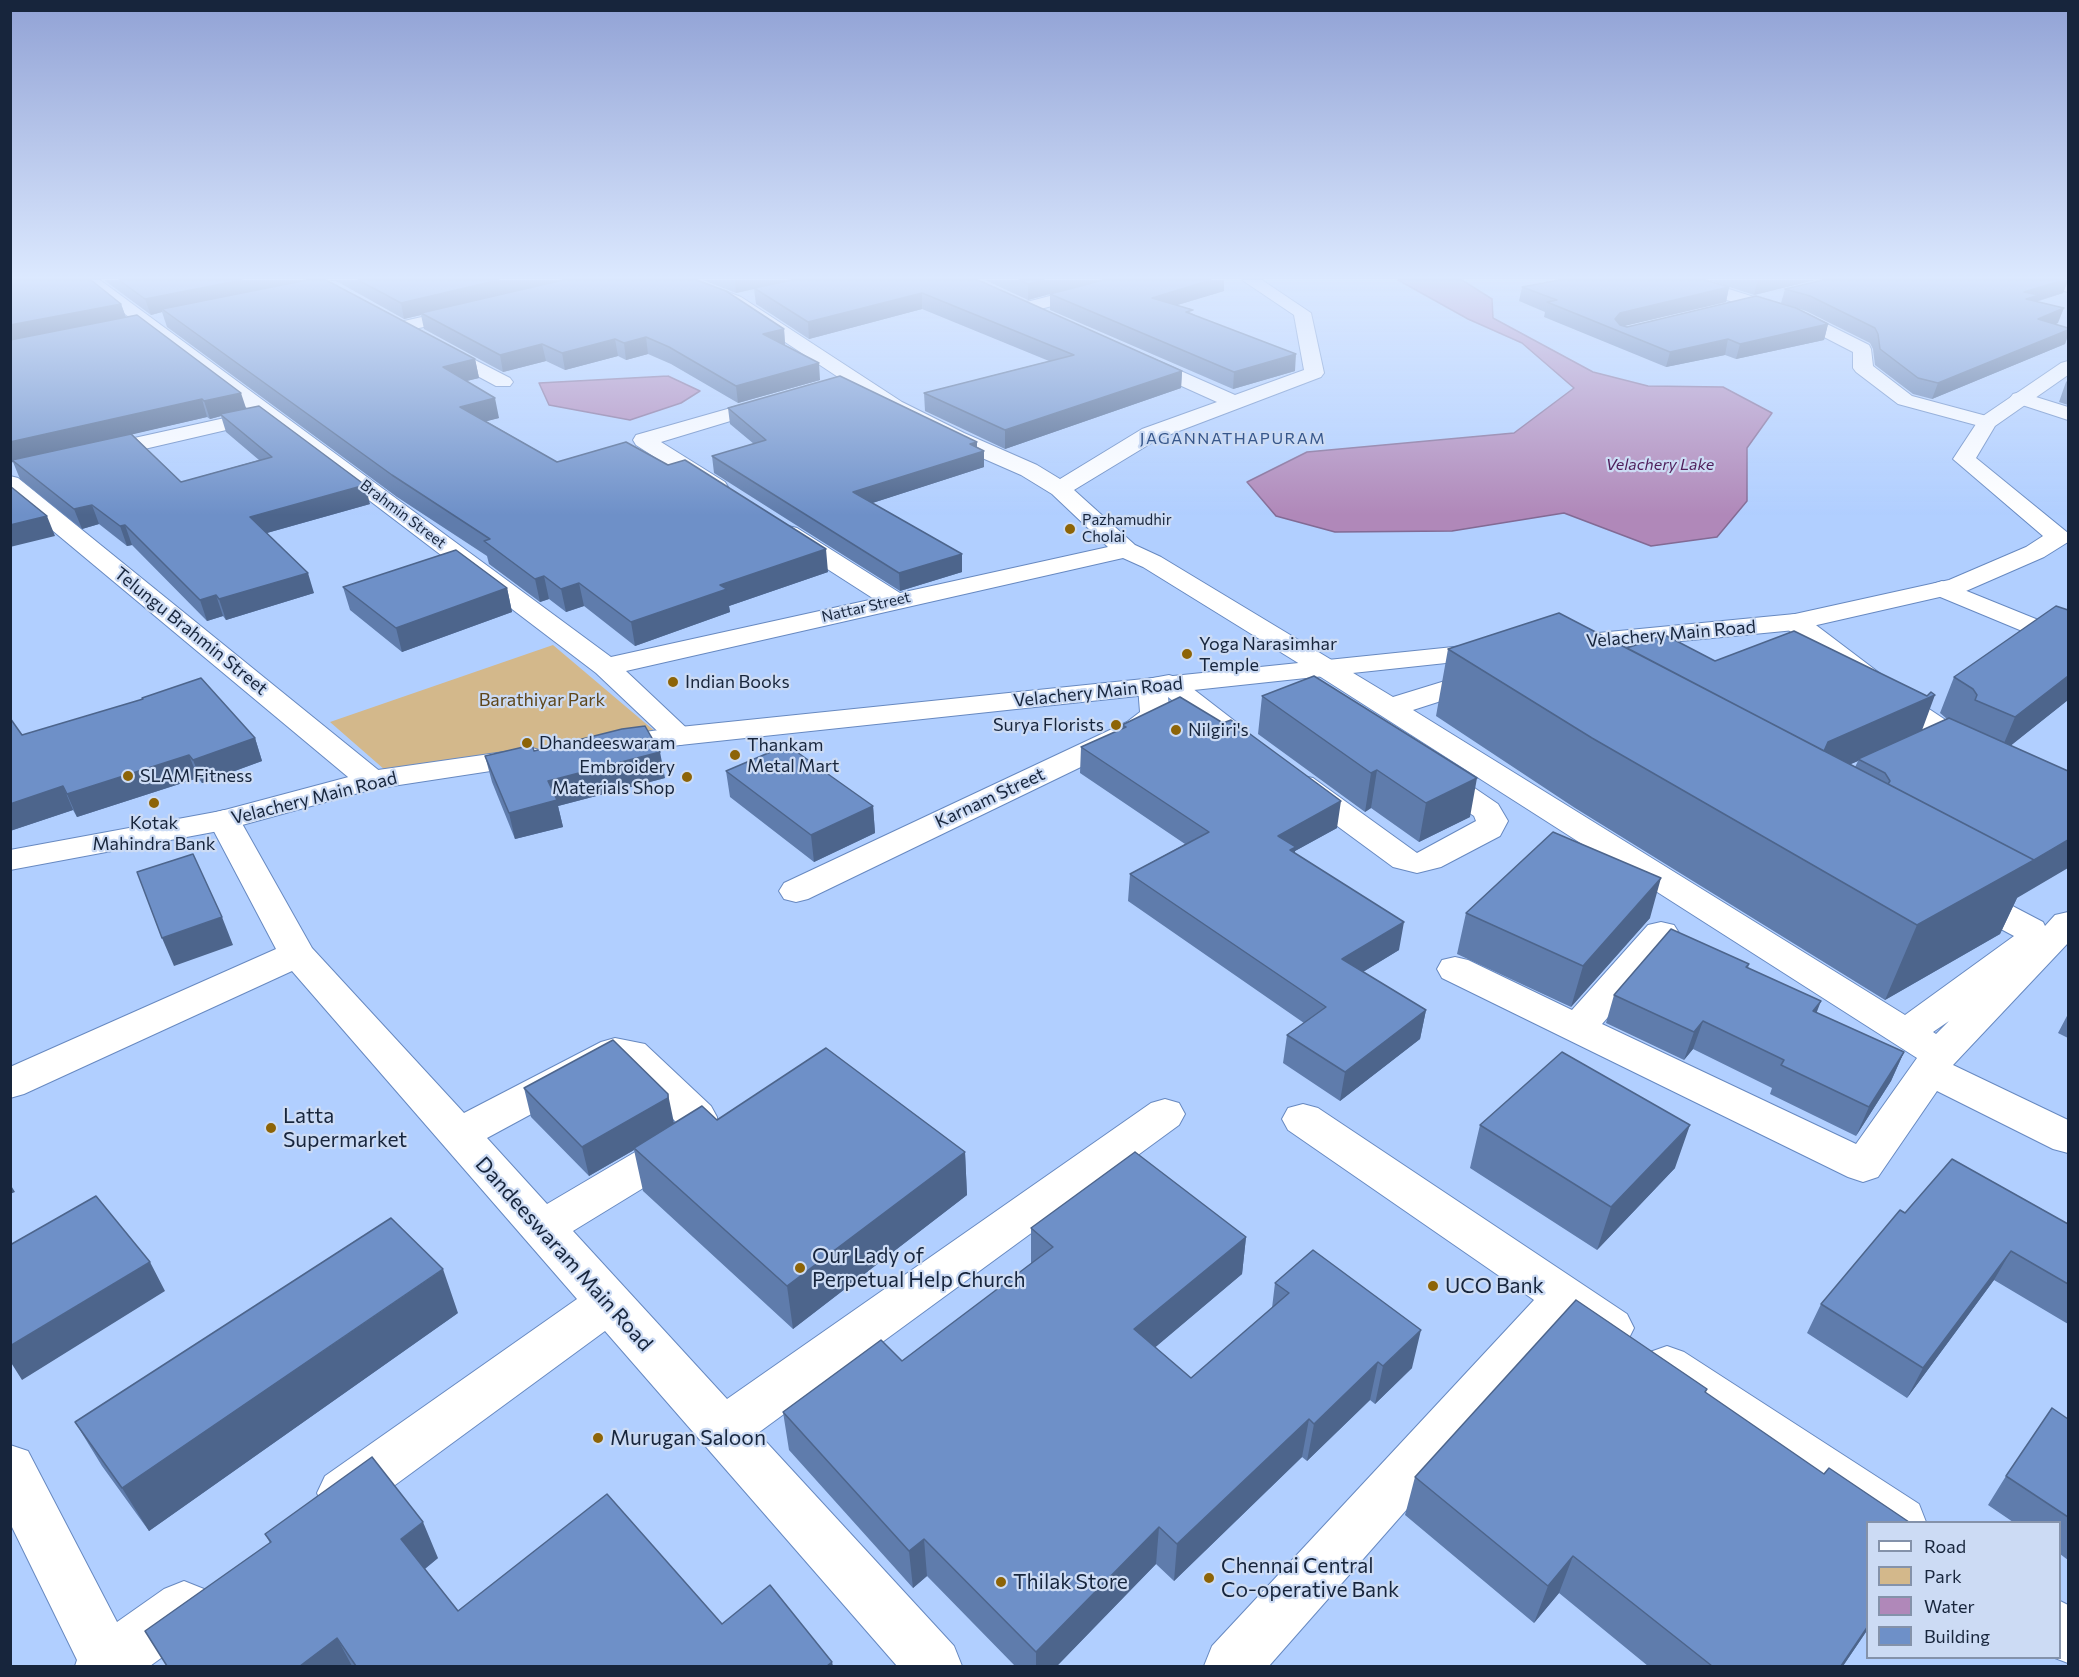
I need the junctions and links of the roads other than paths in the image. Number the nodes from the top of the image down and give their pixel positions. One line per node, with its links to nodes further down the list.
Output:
1 (193, 358): 12 (street, Brahmin Street)
2 (459, 358): 8 (street)
3 (815, 358): 17 (street)
4 (1136, 358): 11 (street)
5 (1311, 358): 11 (street)
6 (1862, 358): 14 (street)
7 (2068, 367): 10 (street, Velachery Main Road)
8 (503, 382)
9 (798, 395): 18 (street)
10 (2020, 398): 13 (street); 14 (street, Velachery Main Road)
11 (1236, 403): 17 (street)
12 (270, 414): 15 (street); 27 (street, Brahmin Street)
13 (2068, 414)
14 (1987, 422): 20 (street, Velachery Main Road)
15 (78, 457)
16 (14, 475): 37 (street, Telungu Brahmin Street)
17 (1060, 489): 21 (street)
18 (734, 498)
19 (774, 524): 23 (street)
20 (2064, 538): 22 (street, Velachery Main Road)
21 (1126, 550): 23 (street, Nattar Street); 28 (street)
22 (1942, 589): 24 (street, Velachery Main Road); 25 (street)
23 (893, 600): 27 (street, Nattar Street)
24 (1795, 622): 26 (street, Velachery Main Road); 34 (street)
25 (2068, 642)
26 (1536, 660): 28 (street, Velachery Main Road); 31 (street)
27 (606, 667): 32 (street, Brahmin Street)
28 (1326, 668): 29 (street, Velachery Main Road); 31 (street)
29 (1286, 672): 30 (street, Velachery Main Road); 31 (street)
30 (1161, 685): 32 (street, Velachery Main Road); 36 (street); 40 (street, Karnam Street)
31 (1374, 715): 46 (street)
32 (681, 736): 33 (street, Velachery Main Road)
33 (588, 749)
34 (1912, 750)
35 (553, 754): 37 (street, Velachery Main Road)
36 (1419, 764)
37 (371, 780): 38 (street, Velachery Main Road)
38 (224, 820): 39 (street, Velachery Main Road); 43 (street, Dandeeswaram Main Road)
39 (10, 860)
40 (796, 891)
41 (2062, 929): 46 (street); 47 (street)
42 (1661, 933): 45 (street)
43 (297, 954): 48 (street); 51 (street, Dandeeswaram Main Road)
44 (1455, 969): 45 (street)
45 (1576, 1028): 47 (street)
46 (1905, 1034): 47 (street)
47 (1934, 1063): 52 (street)
48 (10, 1084)
49 (1165, 1114): 56 (street)
50 (1303, 1119): 54 (street)
51 (458, 1135): 53 (street, Dandeeswaram Main Road); 53 (street)
52 (2068, 1138)
53 (541, 1229): 55 (street, Dandeeswaram Main Road)
54 (1565, 1298): 58 (street); 63 (street)
55 (607, 1303): 56 (street, Dandeeswaram Main Road); 59 (street)
56 (724, 1429): 62 (street, Dandeeswaram Main Road)
57 (10, 1468): 61 (street)
58 (1899, 1521)
59 (302, 1522)
60 (218, 1583): 61 (street)
61 (105, 1665)
62 (934, 1666)
63 (1232, 1666)

